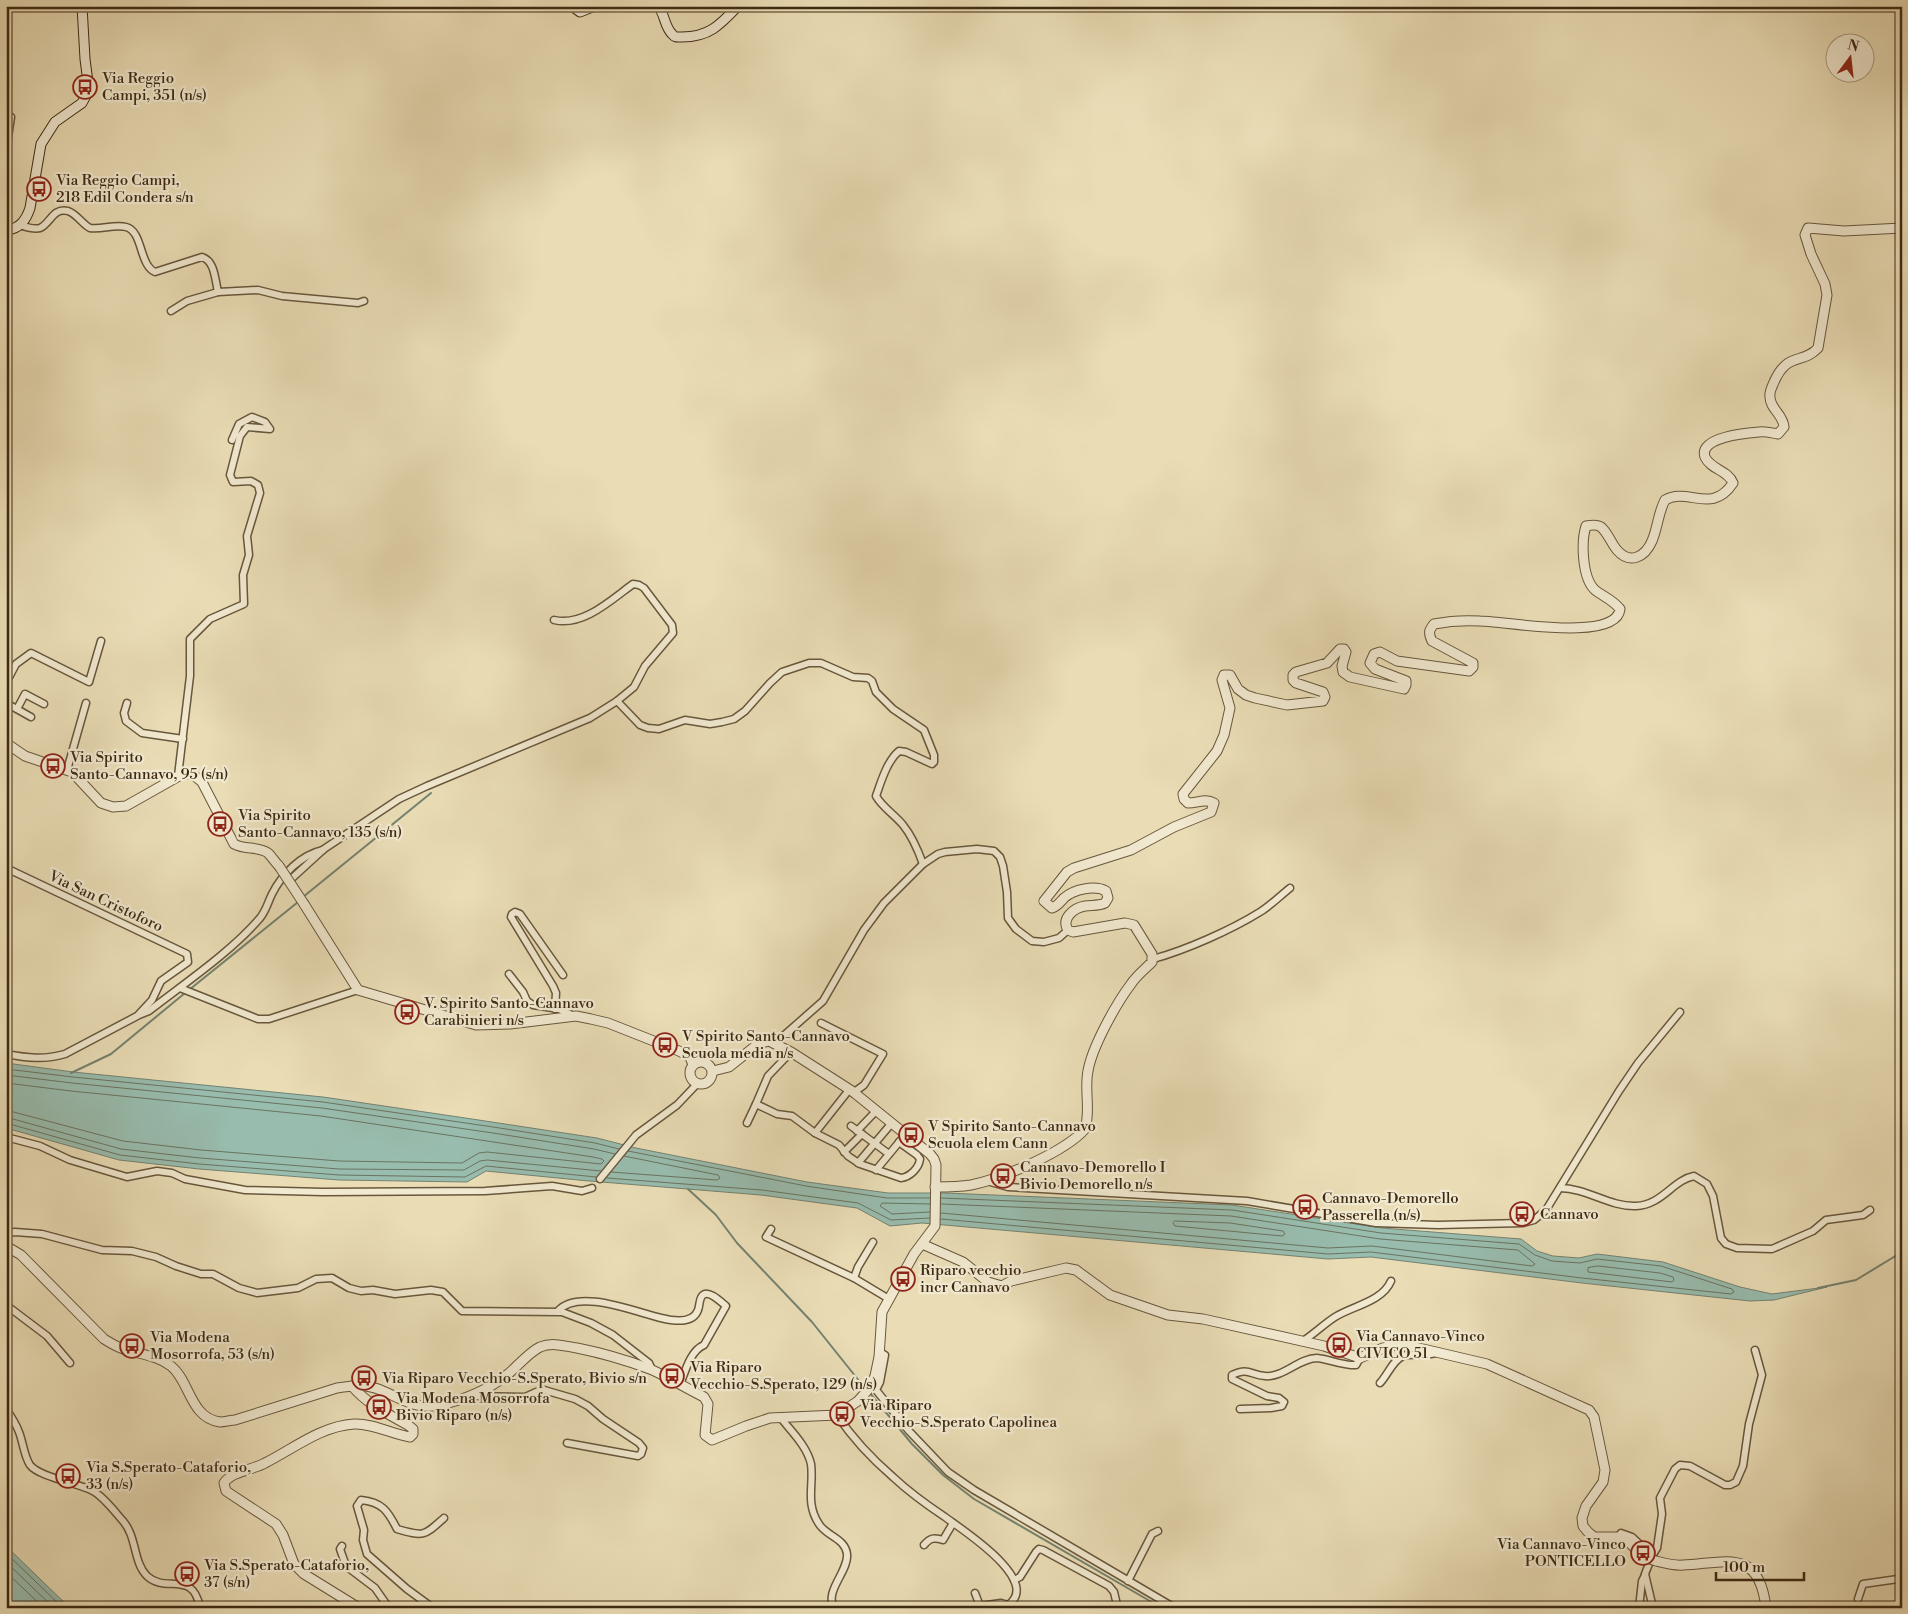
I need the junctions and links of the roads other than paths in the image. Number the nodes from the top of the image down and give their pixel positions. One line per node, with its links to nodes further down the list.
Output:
1 (82, 6): 8 (street)
2 (572, 6): 3 (street)
3 (595, 6)
4 (658, 6): 5 (street)
5 (738, 6)
6 (11, 116): 7 (street)
7 (6, 150)
8 (20, 225): 10 (street); 11 (street)
9 (1902, 228): 34 (street)
10 (6, 230)
11 (218, 292): 12 (street); 13 (street)
12 (364, 301)
13 (171, 311)
14 (232, 440): 25 (street)
15 (554, 620): 18 (street)
16 (100, 641): 17 (street)
17 (6, 683)
18 (616, 701): 29 (street); 30 (street)
19 (6, 703): 23 (street)
20 (86, 703): 27 (street)
21 (127, 703): 25 (street)
22 (44, 704): 23 (street)
23 (17, 709): 24 (street)
24 (31, 717)
25 (182, 739): 28 (street)
26 (6, 743): 27 (street)
27 (67, 770): 28 (street)
28 (178, 776): 32 (street, bridge)
29 (324, 850): 32 (street); 38 (street)
30 (922, 864): 34 (street); 45 (street)
31 (6, 868): 42 (street, Via San Cristoforo)
32 (289, 881): 39 (street, bridge)
33 (1290, 888): 35 (street)
34 (1068, 930): 35 (street)
35 (1153, 958): 67 (street)
36 (509, 974): 40 (street)
37 (563, 975): 40 (street)
38 (182, 989): 39 (street); 42 (street)
39 (358, 990): 43 (street)
40 (554, 1009): 43 (street)
41 (1680, 1012): 69 (street)
42 (139, 1015): 47 (street)
43 (576, 1016): 48 (street)
44 (821, 1023): 51 (street)
45 (769, 1041): 46 (street); 49 (street)
46 (791, 1052): 51 (street); 52 (street)
47 (6, 1054)
48 (693, 1065): 49 (street); 50 (street)
49 (713, 1072): 50 (street)
50 (697, 1084): 66 (street)
51 (851, 1091): 53 (street); 58 (street)
52 (756, 1104): 54 (street); 58 (street)
53 (876, 1111): 55 (street); 57 (street)
54 (747, 1123)
55 (891, 1124): 60 (street); 61 (street)
56 (851, 1126): 57 (street)
57 (860, 1132): 61 (street); 62 (street)
58 (815, 1133): 62 (street)
59 (6, 1137): 68 (street)
60 (902, 1139): 63 (street); 65 (street); 70 (street)
61 (876, 1143): 63 (street); 64 (street)
62 (844, 1152): 64 (street)
63 (889, 1154): 65 (street)
64 (858, 1163): 65 (street)
65 (876, 1170)
66 (600, 1179)
67 (986, 1181): 69 (street); 70 (street)
68 (592, 1188)
69 (1560, 1188): 71 (street)
70 (936, 1189): 75 (street)
71 (1870, 1210)
72 (771, 1229): 77 (street)
73 (6, 1234): 81 (street)
74 (873, 1242): 77 (street)
75 (922, 1244): 79 (street); 82 (street)
76 (6, 1246): 91 (street)
77 (854, 1278): 79 (street)
78 (1391, 1281): 82 (street)
79 (889, 1299): 85 (street)
80 (6, 1305): 87 (street)
81 (558, 1311): 88 (street); 90 (street)
82 (1303, 1341): 86 (street)
83 (1755, 1350): 103 (street)
84 (1436, 1352): 86 (street); 89 (street); 103 (street)
85 (880, 1354): 95 (street); 107 (street)
86 (1360, 1358): 94 (street)
87 (70, 1363)
88 (652, 1370): 90 (street); 92 (street)
89 (1380, 1384)
90 (680, 1385): 96 (street)
91 (352, 1386): 92 (street); 111 (street)
92 (470, 1396): 97 (street)
93 (6, 1409): 110 (street)
94 (1240, 1409)
95 (837, 1414): 96 (street); 99 (street)
96 (780, 1416): 114 (street)
97 (567, 1443)
98 (444, 1518): 113 (street)
99 (954, 1523): 101 (street); 106 (street)
100 (1158, 1531): 107 (street)
101 (924, 1545)
102 (342, 1546): 112 (street)
103 (1652, 1558): 104 (street); 119 (street)
104 (1645, 1574): 117 (street); 118 (street)
105 (1902, 1577): 109 (street)
106 (1014, 1580): 108 (street); 115 (street)
107 (1128, 1581): 116 (street)
108 (975, 1593)
109 (1858, 1599)
110 (200, 1608)
111 (359, 1608)
112 (389, 1608)
113 (433, 1608)
114 (834, 1608)
115 (1122, 1608)
116 (1175, 1608)
117 (1639, 1608)
118 (1653, 1608)
119 (1766, 1608)

